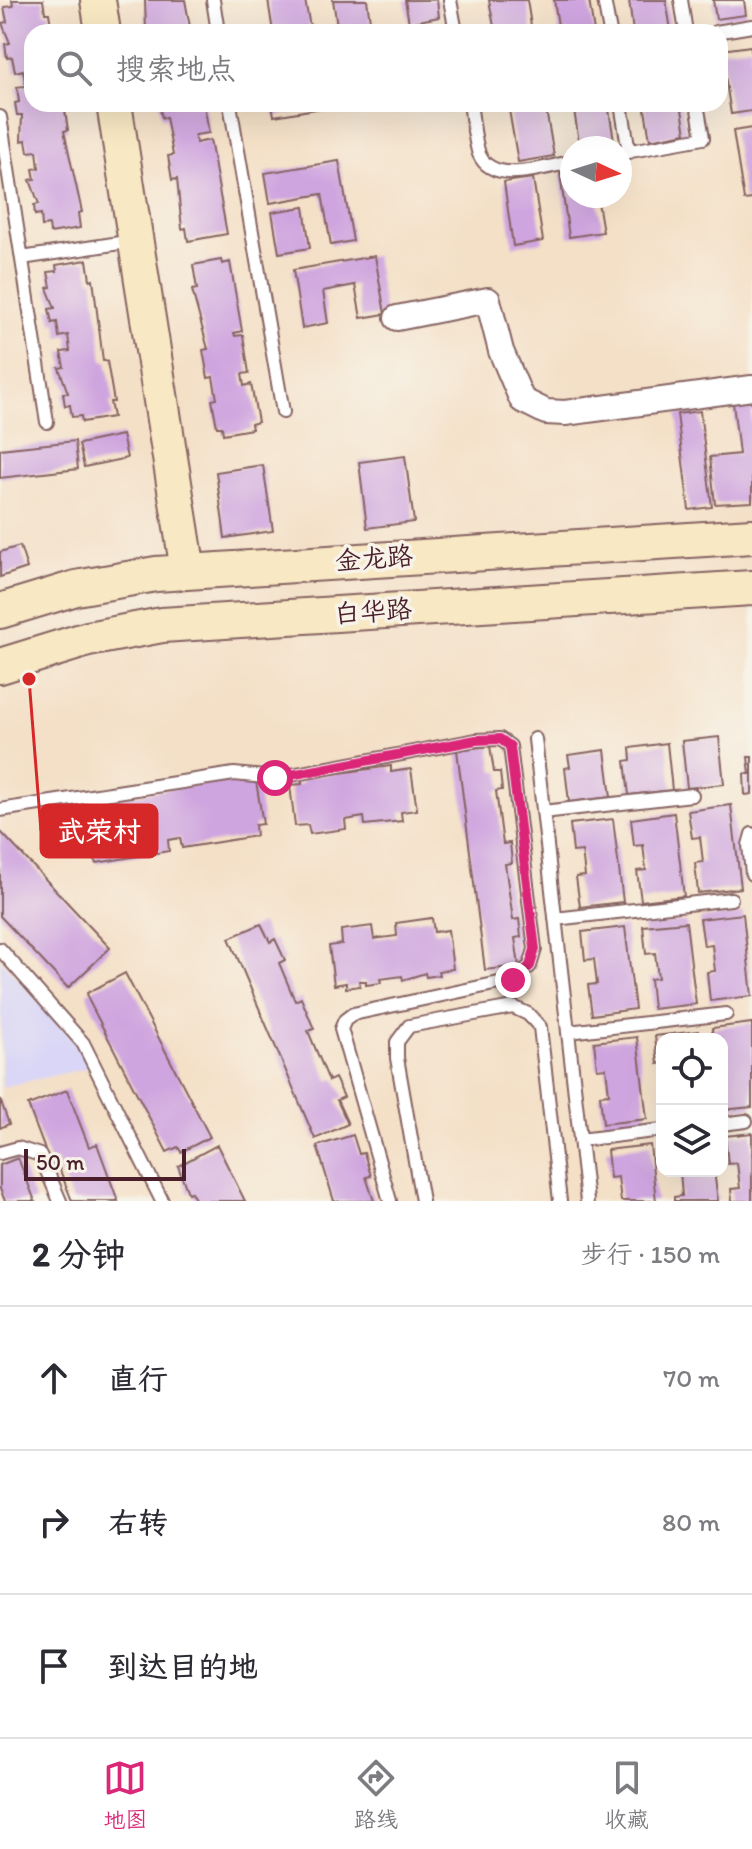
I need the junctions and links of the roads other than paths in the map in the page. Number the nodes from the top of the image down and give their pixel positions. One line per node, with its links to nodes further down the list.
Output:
1 (98, 0): 6 (main road)
2 (213, 0): 7 (lane)
3 (450, 0): 8 (lane)
4 (604, 0): 9 (lane)
5 (681, 0): 10 (lane)
6 (102, 24)
7 (217, 24)
8 (454, 24)
9 (608, 24)
10 (685, 24)
11 (752, 26): 12 (lane)
12 (728, 30)
13 (115, 112): 22 (main road)
14 (231, 112): 26 (lane)
15 (472, 112): 21 (lane)
16 (622, 112): 19 (lane)
17 (698, 112): 20 (lane)
18 (0, 117): 23 (lane)
19 (624, 136)
20 (632, 151)
21 (560, 164)
22 (136, 240): 23 (lane); 29 (main road)
23 (22, 258): 27 (lane)
24 (397, 318): 25 (street)
25 (752, 388)
26 (283, 412)
27 (47, 422)
28 (752, 536): 29 (main road, 金龙路)
29 (188, 571): 31 (main road, 金龙路)
30 (752, 588): 32 (main road, 白华路)
31 (0, 611)
32 (0, 666)
33 (535, 739): 36 (lane)
34 (692, 795): 36 (lane)
35 (0, 810): 51 (lane)
36 (543, 812): 40 (lane)
37 (752, 834): 38 (lane)
38 (752, 874)
39 (731, 899): 40 (lane)
40 (555, 919): 43 (lane)
41 (0, 949): 50 (lane)
42 (726, 1014): 43 (lane)
43 (568, 1032): 47 (lane)
44 (746, 1121): 45 (lane)
45 (728, 1123)
46 (656, 1131): 47 (lane)
47 (580, 1140): 54 (lane)
48 (0, 1153): 49 (lane)
49 (60, 1201)
50 (162, 1201)
51 (390, 1201)
52 (422, 1201): 53 (lane)
53 (560, 1201)
54 (587, 1201)

